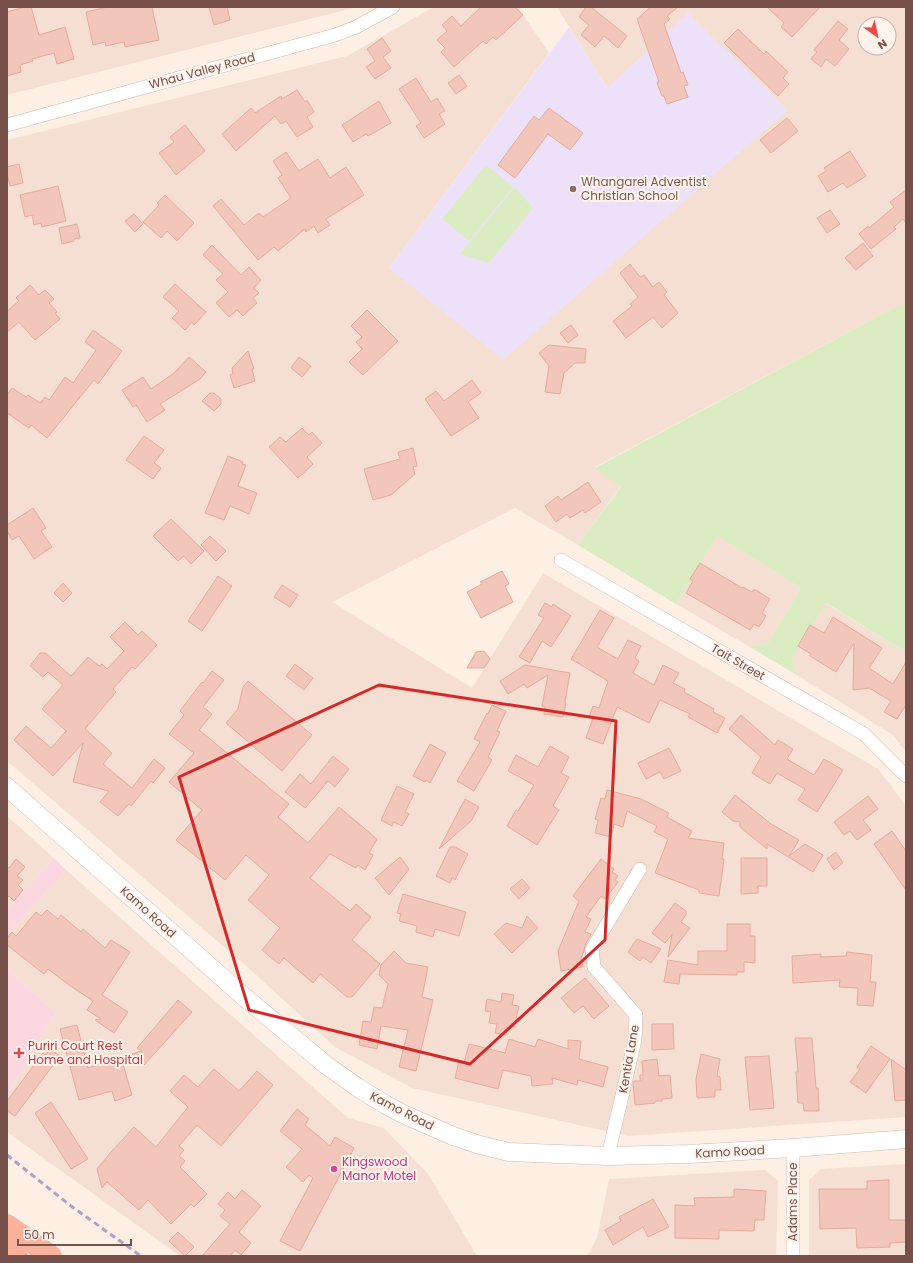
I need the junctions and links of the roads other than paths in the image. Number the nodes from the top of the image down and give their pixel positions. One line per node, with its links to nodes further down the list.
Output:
1 (393, 7): 2 (street, Whau Valley Road)
2 (7, 125)
3 (562, 560): 4 (street, Tait Street)
4 (906, 776)
5 (7, 787): 9 (main road, Kamo Road)
6 (640, 869): 9 (street, Kentia Lane)
7 (906, 1139): 8 (main road, Kamo Road)
8 (793, 1148): 9 (main road, Kamo Road); 14 (street, Adams Place)
9 (608, 1156)
10 (7, 1225): 13 (highway)
11 (7, 1249): 12 (highway)
12 (17, 1256)
13 (51, 1256)
14 (793, 1256)

